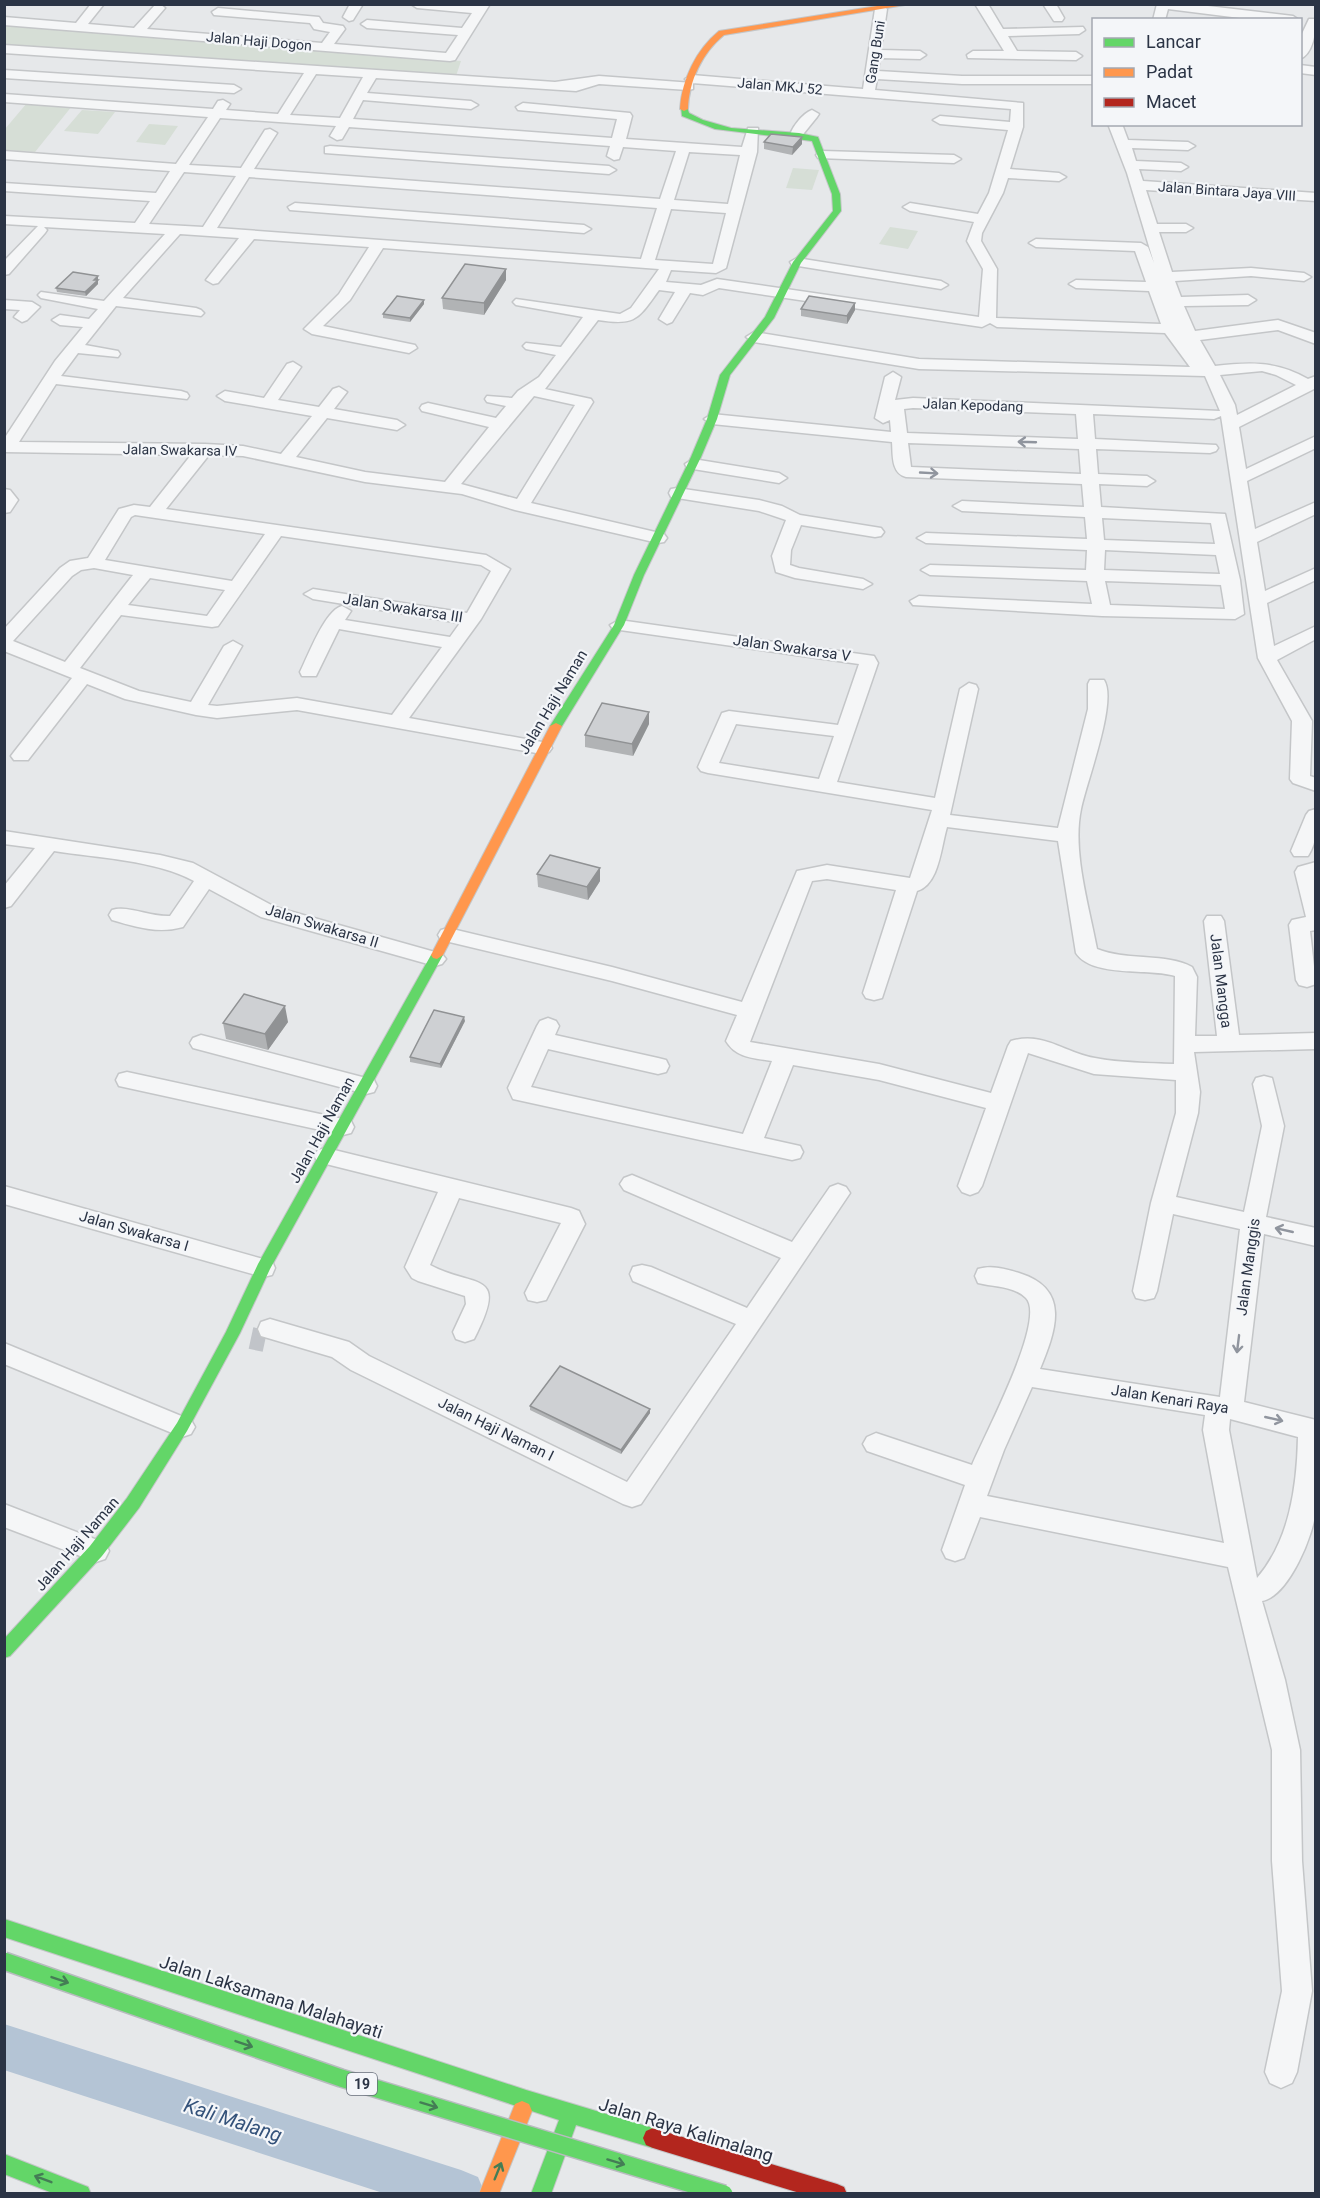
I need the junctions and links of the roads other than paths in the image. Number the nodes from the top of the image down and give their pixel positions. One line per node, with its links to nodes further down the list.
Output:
1 (98, 4): 20 (street)
2 (357, 4): 12 (street)
3 (417, 4): 7 (street)
4 (908, 4): 10 (main road)
5 (981, 4): 24 (street)
6 (1049, 4): 14 (street)
7 (483, 7): 23 (street, Jalan Haji Dogon)
8 (159, 8): 22 (street)
9 (220, 8): 25 (street); 28 (street)
10 (882, 9): 31 (street, Gang Buni); 45 (main road)
11 (1209, 15): 13 (street); 15 (street)
12 (349, 17)
13 (1256, 17)
14 (1058, 18)
15 (1160, 18)
16 (4, 21): 18 (street, Jalan Haji Dogon)
17 (1310, 21): 29 (street)
18 (20, 22): 20 (street, Jalan Haji Dogon); 26 (street)
19 (368, 24): 23 (street)
20 (79, 27): 22 (street, Jalan Haji Dogon)
21 (1079, 30): 24 (street)
22 (138, 31): 25 (street, Jalan Haji Dogon)
23 (468, 32): 28 (street, Jalan Haji Dogon)
24 (998, 33): 34 (street)
25 (200, 36): 27 (street, Jalan Haji Dogon)
26 (4, 39)
27 (265, 41): 28 (street, Jalan Haji Dogon); 37 (street)
28 (326, 46)
29 (1302, 48)
30 (4, 49): 36 (street, Jalan MKJ 52)
31 (875, 54): 32 (street); 41 (street, Gang Buni)
32 (920, 55)
33 (973, 55): 34 (street)
34 (1013, 55): 35 (street)
35 (1076, 56)
36 (121, 57): 37 (street, Jalan MKJ 52); 42 (street)
37 (251, 66): 38 (street, Jalan MKJ 52); 46 (street)
38 (312, 70): 40 (street, Jalan MKJ 52); 57 (street)
39 (4, 74): 42 (street)
40 (371, 74): 44 (street, Jalan MKJ 52); 48 (street)
41 (872, 75): 43 (street); 47 (street, Gang Buni)
42 (104, 80): 46 (street)
43 (1092, 80)
44 (506, 81): 45 (street, Jalan MKJ 52); 50 (street)
45 (690, 82): 47 (street, Jalan MKJ 52); 62 (main road)
46 (234, 89): 56 (street)
47 (868, 94): 61 (street, Jalan MKJ 52)
48 (357, 96): 51 (street); 59 (street)
49 (10, 99): 53 (street); 56 (street)
50 (499, 99)
51 (471, 105)
52 (523, 107): 67 (street)
53 (4, 113)
54 (494, 114): 64 (street)
55 (812, 114): 65 (street)
56 (216, 115): 57 (street); 78 (street)
57 (281, 119): 59 (street)
58 (940, 120): 61 (street)
59 (343, 123): 64 (street); 70 (street)
60 (1103, 126): 66 (street)
61 (1016, 127): 80 (street)
62 (753, 131): 65 (main road); 71 (street)
63 (270, 133): 81 (street)
64 (484, 134): 67 (street); 74 (street)
65 (795, 135): 73 (main road)
66 (1120, 136): 68 (street); 76 (street)
67 (619, 143): 69 (street); 79 (street)
68 (1188, 146)
69 (684, 147): 71 (street); 89 (street)
70 (330, 150): 74 (street); 83 (street)
71 (750, 152): 91 (street)
72 (4, 155): 78 (street)
73 (823, 155): 75 (street); 109 (main road, Jalan Haji Naman)
74 (469, 159): 79 (street); 86 (street)
75 (954, 159)
76 (1132, 165): 77 (street); 84 (street)
77 (1181, 167)
78 (180, 168): 81 (street); 88 (street)
79 (609, 170): 92 (street)
80 (1002, 172): 82 (street); 94 (street)
81 (245, 173): 83 (street); 104 (street)
82 (1059, 177)
83 (312, 179): 86 (street); 96 (street)
84 (1139, 185): 87 (street, Jalan Bintara Jaya VIII); 100 (street)
85 (4, 187): 88 (street)
86 (458, 188): 92 (street); 93 (street)
87 (1316, 197)
88 (162, 198): 98 (street)
89 (666, 204): 91 (street); 92 (street); 111 (street)
90 (910, 207): 94 (street)
91 (734, 209): 113 (street)
92 (589, 214): 93 (street); 110 (street)
93 (444, 219): 96 (street); 108 (street)
94 (982, 219): 120 (street)
95 (4, 220): 97 (street)
96 (286, 222): 105 (street); 107 (street)
97 (63, 225): 98 (street); 103 (street)
98 (140, 227): 102 (street)
99 (4, 228): 103 (street)
100 (1151, 228): 101 (street); 116 (street)
101 (1186, 228)
102 (177, 229): 104 (street); 125 (street)
103 (40, 230): 112 (street)
104 (208, 231): 105 (street)
105 (250, 234): 115 (street)
106 (1036, 243): 116 (street)
107 (378, 245): 108 (street); 140 (street)
108 (429, 249): 110 (street)
109 (797, 262): 118 (street); 120 (main road, Jalan Haji Naman)
110 (567, 264): 111 (street); 113 (street)
111 (646, 265): 113 (street)
112 (4, 271)
113 (662, 276): 119 (street); 128 (street)
114 (1304, 277): 116 (street)
115 (213, 280)
116 (1161, 282): 117 (street); 124 (street); 134 (street)
117 (1076, 284)
118 (941, 285)
119 (685, 288): 120 (street); 130 (street)
120 (783, 294): 136 (main road, Jalan Haji Naman)
121 (46, 295): 125 (street)
122 (1248, 300): 124 (street)
123 (521, 302): 128 (street)
124 (1177, 302): 135 (street)
125 (110, 303): 127 (street); 133 (street)
126 (4, 304): 129 (street)
127 (195, 313)
128 (594, 315): 141 (street)
129 (22, 318)
130 (667, 319)
131 (60, 320): 133 (street)
132 (997, 322): 134 (street)
133 (93, 324): 139 (street)
134 (1170, 329): 136 (street)
135 (1191, 336): 137 (street); 144 (street)
136 (754, 337): 159 (main road, Jalan Haji Naman)
137 (1316, 339)
138 (531, 345): 141 (street)
139 (74, 348): 142 (street); 146 (street)
140 (409, 348)
141 (565, 352): 149 (street)
142 (112, 354)
143 (293, 367): 153 (street)
144 (1212, 371): 147 (street); 162 (street)
145 (893, 377): 163 (street)
146 (51, 379): 150 (street); 167 (street)
147 (1312, 383): 162 (street)
148 (339, 392): 157 (street)
149 (535, 392): 154 (street); 181 (street)
150 (181, 396)
151 (225, 396): 153 (street)
152 (493, 399): 154 (street)
153 (269, 402): 157 (street)
154 (517, 404): 160 (street)
155 (428, 408): 160 (street)
156 (1084, 409): 158 (street); 164 (street, Jalan Kepodang); 165 (street)
157 (324, 412): 161 (street); 170 (street)
158 (1214, 414)
159 (712, 419): 163 (street); 171 (main road, Jalan Haji Naman)
160 (499, 424): 178 (street)
161 (397, 425)
162 (1230, 425): 176 (street)
163 (877, 436): 164 (street)
164 (899, 438): 165 (street, one-way to 164); 173 (street, one-way to 173)
165 (1086, 443): 168 (street); 175 (street)
166 (1312, 446): 176 (street)
167 (6, 448): 169 (street, Jalan Swakarsa IV); 172 (street)
168 (1210, 448)
169 (206, 449): 170 (street, Jalan Swakarsa IV); 186 (street)
170 (286, 459): 178 (street, Jalan Swakarsa IV)
171 (693, 464): 174 (street); 179 (main road, Jalan Haji Naman)
172 (4, 466)
173 (957, 474): 175 (street); 182 (street)
174 (779, 478)
175 (1089, 479): 177 (street); 185 (street)
176 (1239, 479): 193 (street)
177 (1147, 481)
178 (449, 487): 181 (street, Jalan Swakarsa IV)
179 (677, 493): 187 (street); 190 (main road, Jalan Haji Naman)
180 (4, 494): 184 (street)
181 (521, 506): 190 (street, Jalan Swakarsa IV)
182 (962, 506): 185 (street); 192 (street)
183 (1316, 507): 193 (street)
184 (4, 508)
185 (1093, 512): 194 (street); 195 (street)
186 (154, 513): 188 (street); 196 (street)
187 (795, 519): 189 (street); 203 (street)
188 (277, 529): 204 (street); 212 (street)
189 (875, 531)
190 (658, 538): 214 (main road, Jalan Haji Naman)
191 (926, 538): 192 (street)
192 (960, 538): 194 (street); 198 (street)
193 (1249, 539): 208 (street)
194 (1096, 543): 195 (street); 201 (street)
195 (1224, 550): 202 (street)
196 (94, 563): 199 (street); 216 (street)
197 (930, 570): 198 (street)
198 (961, 572): 201 (street); 209 (street)
199 (144, 573): 204 (street); 210 (street)
200 (1316, 573): 208 (street)
201 (1095, 577): 202 (street); 211 (street)
202 (1231, 580): 211 (street)
203 (862, 584)
204 (236, 586): 210 (street)
205 (313, 594): 206 (street, Jalan Swakarsa III)
206 (351, 601): 212 (street, Jalan Swakarsa III); 213 (street)
207 (919, 601): 209 (street)
208 (1258, 601): 219 (street)
209 (960, 604): 211 (street)
210 (118, 609): 220 (street)
211 (1102, 611)
212 (472, 619): 217 (street, Jalan Swakarsa III)
213 (333, 623): 217 (street); 221 (street)
214 (619, 625): 228 (street, Jalan Swakarsa V); 230 (main road, Jalan Haji Naman)
215 (1316, 631): 219 (street)
216 (4, 642): 220 (street)
217 (454, 643): 227 (street, Jalan Swakarsa III)
218 (233, 646): 226 (street)
219 (1268, 658): 225 (street)
220 (76, 672): 226 (street); 231 (street)
221 (309, 672)
222 (1097, 684): 236 (street)
223 (969, 689): 234 (street)
224 (1316, 697): 225 (street)
225 (1297, 708): 229 (street)
226 (196, 709): 227 (street)
227 (396, 723): 230 (street)
228 (847, 732): 232 (street, Jalan Swakarsa V); 232 (street)
229 (1309, 738): 233 (street)
230 (542, 748): 248 (main road, Jalan Haji Naman)
231 (21, 756)
232 (826, 786): 234 (street)
233 (1316, 786)
234 (941, 813): 236 (street); 242 (street)
235 (1316, 815): 239 (street)
236 (1066, 836): 256 (street)
237 (4, 837): 238 (street, Jalan Swakarsa II)
238 (49, 844): 241 (street, Jalan Swakarsa II); 243 (street)
239 (1301, 851)
240 (1316, 868): 245 (street)
241 (206, 878): 244 (street); 249 (street, Jalan Swakarsa II)
242 (908, 885): 251 (street); 252 (street)
243 (4, 901)
244 (119, 915)
245 (1316, 916)
246 (1214, 921): 253 (street, Jalan Mangga)
247 (1316, 923): 250 (street)
248 (448, 935): 249 (main road, Jalan Haji Naman); 252 (street)
249 (435, 959): 262 (main road, Jalan Haji Naman)
250 (1307, 980)
251 (874, 993)
252 (748, 1011): 257 (street)
253 (1229, 1041): 254 (street); 256 (street)
254 (1316, 1041)
255 (201, 1043): 262 (street)
256 (1184, 1044): 259 (street)
257 (785, 1057): 263 (street); 265 (street)
258 (658, 1066): 265 (street)
259 (1187, 1072): 263 (street); 273 (street)
260 (127, 1080): 264 (street)
261 (1264, 1084): 274 (street, Jalan Manggis)
262 (366, 1086): 264 (main road, Jalan Haji Naman)
263 (1000, 1103): 270 (street)
264 (343, 1127): 267 (main road, Jalan Haji Naman)
265 (750, 1144): 266 (street)
266 (792, 1152)
267 (326, 1156): 269 (street); 277 (main road, Jalan Haji Naman)
268 (632, 1184): 276 (street)
269 (452, 1186): 281 (street); 284 (street)
270 (970, 1186)
271 (838, 1193): 276 (street)
272 (4, 1195): 277 (street, Jalan Swakarsa I)
273 (1163, 1203): 274 (street); 280 (street)
274 (1254, 1223): 275 (street, one-way to 274); 287 (street, Jalan Manggis, one-way to 287)
275 (1316, 1237)
276 (796, 1254): 282 (street)
277 (263, 1268): 283 (main road, Jalan Haji Naman)
278 (642, 1274): 282 (street)
279 (987, 1276): 286 (street)
280 (1145, 1291)
281 (537, 1293)
282 (751, 1320): 283 (street, Jalan Haji Naman I)
283 (253, 1331): 288 (main road, Jalan Haji Naman)
284 (465, 1332)
285 (4, 1353): 288 (street)
286 (1023, 1376): 287 (street, Jalan Kenari Raya); 291 (street)
287 (1225, 1408): 289 (street, Jalan Kenari Raya, one-way to 289); 295 (street, Jalan Manggis)
288 (182, 1427): 294 (main road, Jalan Haji Naman)
289 (1313, 1430): 296 (street)
290 (876, 1443): 291 (street)
291 (977, 1491): 293 (street); 295 (street)
292 (4, 1515): 294 (street)
293 (955, 1550)
294 (96, 1551): 297 (main road, Jalan Haji Naman)
295 (1242, 1558): 301 (street, Jalan Manggis)
296 (1263, 1590)
297 (15, 1625): 298 (main road, Jalan Haji Naman)
298 (4, 1651)
299 (4, 1928): 302 (main road, Jalan Laksamana Malahayati)
300 (4, 1961): 308 (main road, 19, one-way to 308, bridge)
301 (1281, 2072)
302 (526, 2100): 303 (main road, Jalan Raya Kalimalang); 306 (main road, one-way to 302)
303 (571, 2114): 307 (main road); 309 (main road, Jalan Raya Kalimalang)
304 (4, 2164): 305 (main road, one-way to 304)
305 (81, 2193)
306 (489, 2193)
307 (541, 2193)
308 (724, 2193)
309 (837, 2193)

